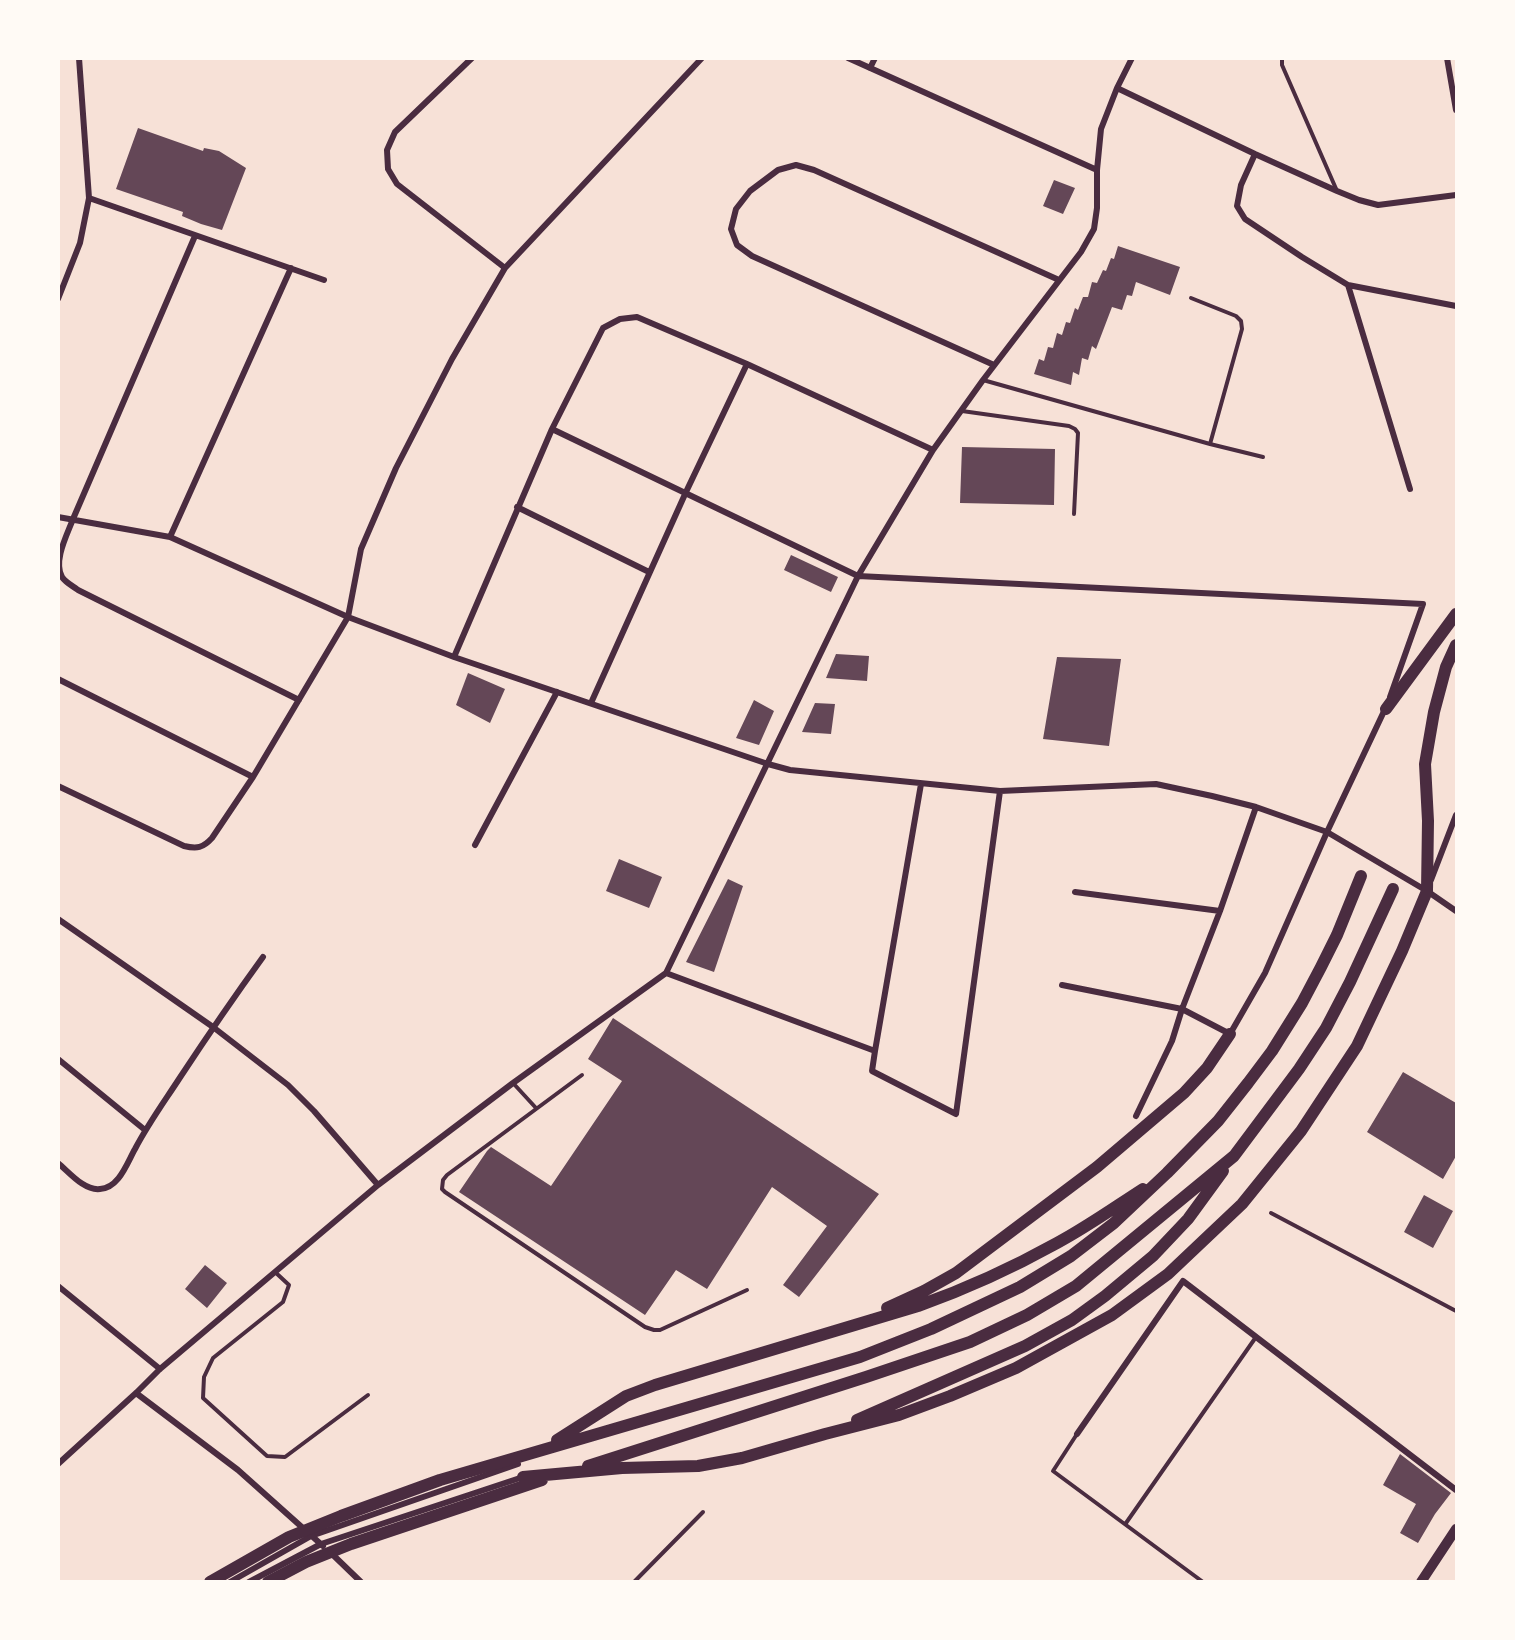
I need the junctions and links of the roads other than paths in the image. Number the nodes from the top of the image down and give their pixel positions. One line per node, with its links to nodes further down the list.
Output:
1 (79, 58): 16 (street)
2 (472, 58): 19 (street)
3 (702, 58): 19 (street)
4 (848, 58): 9 (street)
5 (874, 58): 9 (street)
6 (1132, 58): 10 (street)
7 (1282, 58): 14 (lane)
8 (1447, 58): 11 (street)
9 (870, 68): 13 (street)
10 (1118, 87): 12 (street); 13 (street)
11 (1456, 110)
12 (1255, 154): 14 (street); 22 (street)
13 (1097, 170): 21 (street)
14 (1337, 191): 15 (street)
15 (1456, 195)
16 (89, 198): 17 (street); 24 (street)
17 (195, 236): 18 (street); 39 (street)
18 (291, 268): 20 (street); 40 (street)
19 (505, 268): 44 (street)
20 (324, 280)
21 (1059, 280): 27 (street); 27 (street)
22 (1348, 285): 25 (street); 34 (street)
23 (1191, 298): 31 (lane)
24 (58, 299)
25 (1456, 306)
26 (747, 364): 30 (street); 32 (street); 35 (street)
27 (994, 365): 28 (street)
28 (983, 380): 29 (street); 31 (lane)
29 (961, 411): 32 (street); 37 (lane)
30 (552, 429): 35 (street); 36 (street)
31 (1210, 444): 33 (lane)
32 (933, 450): 42 (street)
33 (1263, 457)
34 (1410, 489)
35 (686, 492): 41 (street); 42 (street)
36 (517, 507): 41 (street); 46 (street)
37 (1074, 514)
38 (58, 517): 39 (street)
39 (73, 519): 40 (street); 49 (street)
40 (170, 537): 44 (street)
41 (649, 572): 50 (street)
42 (858, 576): 51 (street); 52 (street)
43 (1456, 614): 51 (highway)
44 (348, 617): 46 (street); 49 (street)
45 (1456, 645): 63 (highway)
46 (454, 657): 48 (street)
47 (58, 679): 53 (street)
48 (557, 692): 50 (street); 60 (street)
49 (299, 700): 53 (street)
50 (591, 704): 52 (street)
51 (1386, 708): 59 (street)
52 (768, 764): 54 (street); 69 (street)
53 (253, 777): 55 (street)
54 (921, 784): 56 (street); 74 (street)
55 (58, 786)
56 (1000, 791): 57 (street); 74 (street)
57 (1256, 807): 59 (street); 65 (street)
58 (1456, 815): 63 (street)
59 (1327, 832): 63 (street); 73 (street)
60 (475, 845)
61 (1361, 876): 83 (highway)
62 (1393, 889): 81 (highway)
63 (1427, 891): 66 (street); 95 (highway)
64 (1075, 892): 65 (street)
65 (1220, 911): 71 (street)
66 (1456, 911)
67 (58, 919): 72 (street)
68 (263, 957): 72 (street)
69 (666, 973): 74 (street); 77 (street)
70 (1062, 985): 71 (street)
71 (1182, 1009): 73 (street); 79 (street)
72 (213, 1027): 80 (street); 84 (street)
73 (1230, 1034): 90 (highway)
74 (875, 1051)
75 (58, 1059): 80 (street)
76 (582, 1075): 78 (lane)
77 (513, 1083): 78 (lane); 84 (street)
78 (536, 1108): 88 (lane)
79 (1136, 1116)
80 (144, 1130): 82 (street)
81 (1234, 1156): 95 (highway); 109 (highway)
82 (58, 1163)
83 (1167, 1173): 90 (highway); 106 (highway)
84 (378, 1185): 86 (street)
85 (1270, 1213): 89 (lane)
86 (275, 1272): 92 (street); 94 (lane)
87 (58, 1286): 92 (street)
88 (747, 1290)
89 (1456, 1311)
90 (845, 1327): 98 (highway)
91 (1257, 1337): 96 (street); 100 (street); 102 (lane)
92 (160, 1369): 93 (street)
93 (136, 1393): 97 (street); 104 (street)
94 (368, 1395)
95 (825, 1434): 99 (highway)
96 (1077, 1434): 102 (lane)
97 (58, 1464)
98 (518, 1464): 104 (street)
99 (523, 1477): 105 (street)
100 (1456, 1490)
101 (703, 1512): 111 (lane)
102 (1126, 1524): 112 (lane)
103 (1456, 1529): 113 (main road)
104 (311, 1536): 105 (street); 107 (street)
105 (321, 1544): 108 (street); 110 (street)
106 (210, 1581)
107 (230, 1581)
108 (249, 1581)
109 (268, 1581)
110 (361, 1581)
111 (634, 1581)
112 (1203, 1581)
113 (1421, 1581)

